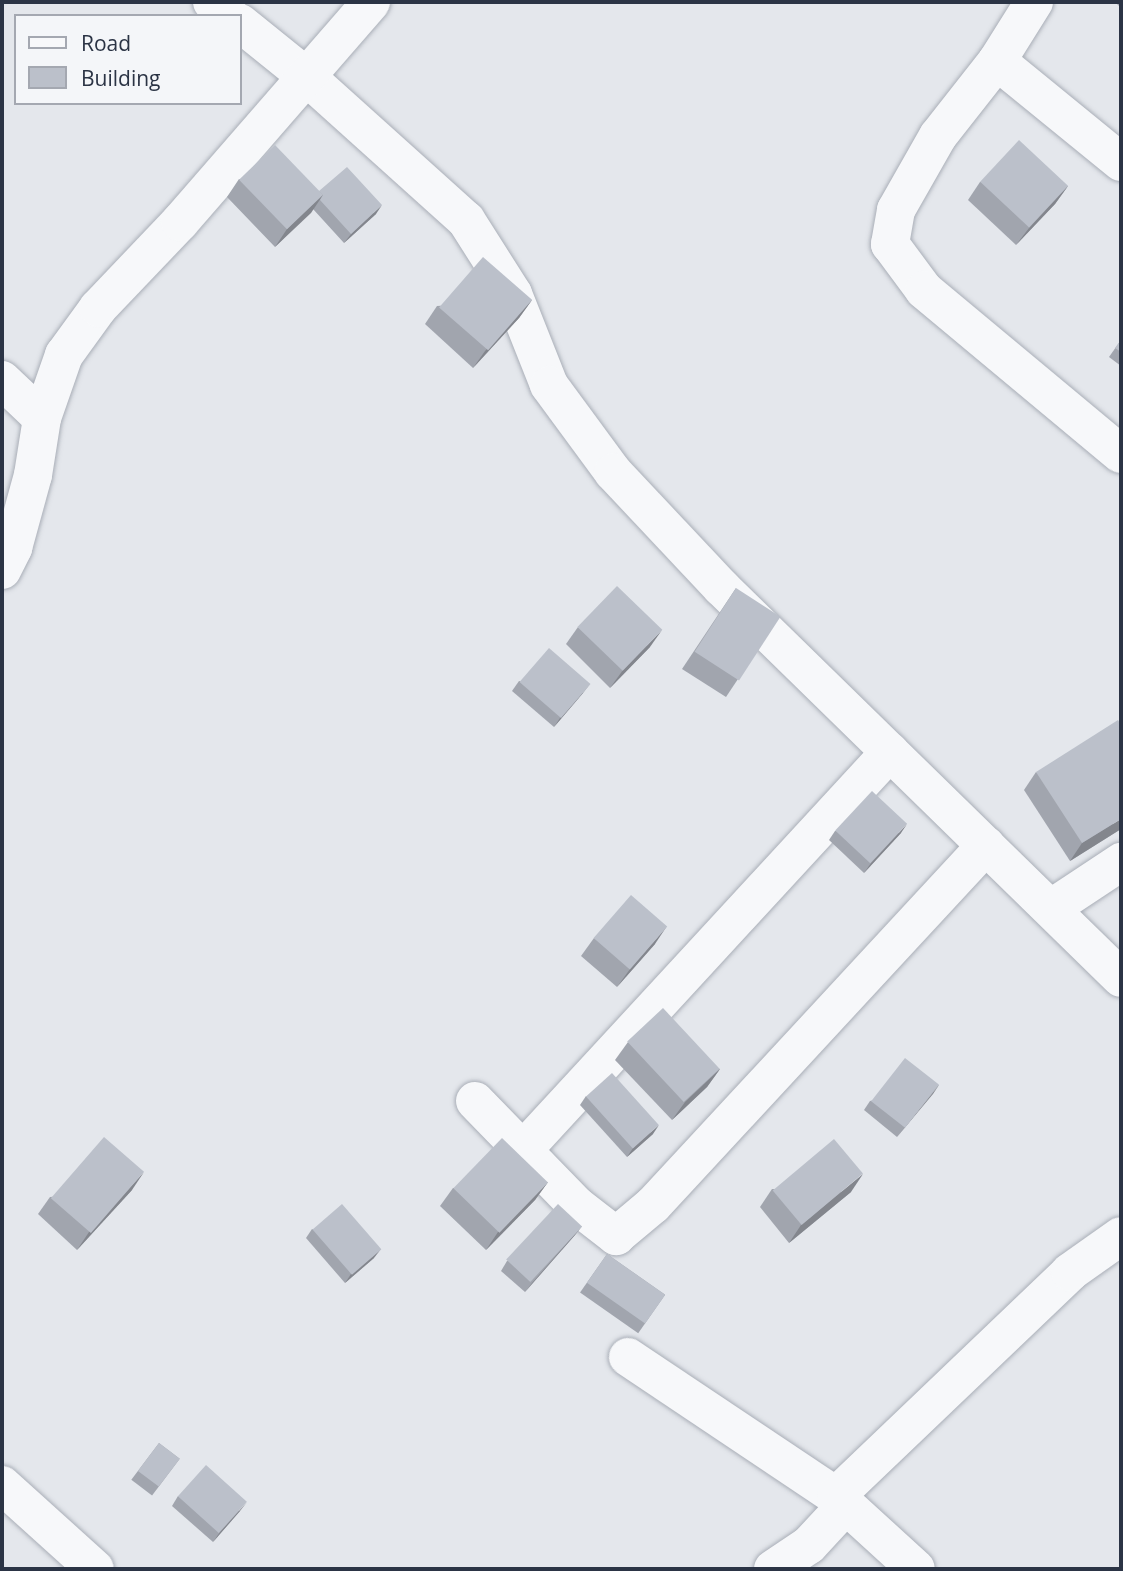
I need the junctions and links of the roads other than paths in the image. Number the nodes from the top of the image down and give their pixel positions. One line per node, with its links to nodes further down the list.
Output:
1 (212, 2): 4 (street)
2 (371, 2): 7 (street)
3 (1034, 2): 6 (street)
4 (227, 14)
5 (242, 25): 7 (street)
6 (997, 61): 8 (street); 11 (street)
7 (307, 77): 10 (street); 13 (street)
8 (1121, 162)
9 (2, 380): 10 (street)
10 (41, 418): 12 (street)
11 (1121, 454)
12 (2, 570)
13 (890, 752): 14 (street); 19 (street)
14 (986, 845): 16 (street); 19 (street)
15 (1121, 862): 16 (street)
16 (1053, 907): 17 (street)
17 (1121, 978)
18 (475, 1101): 19 (street)
19 (524, 1149)
20 (1121, 1236): 23 (street)
21 (628, 1357): 23 (street)
22 (2, 1485): 24 (street)
23 (841, 1501): 25 (street); 26 (street)
24 (95, 1569)
25 (772, 1569)
26 (916, 1569)

